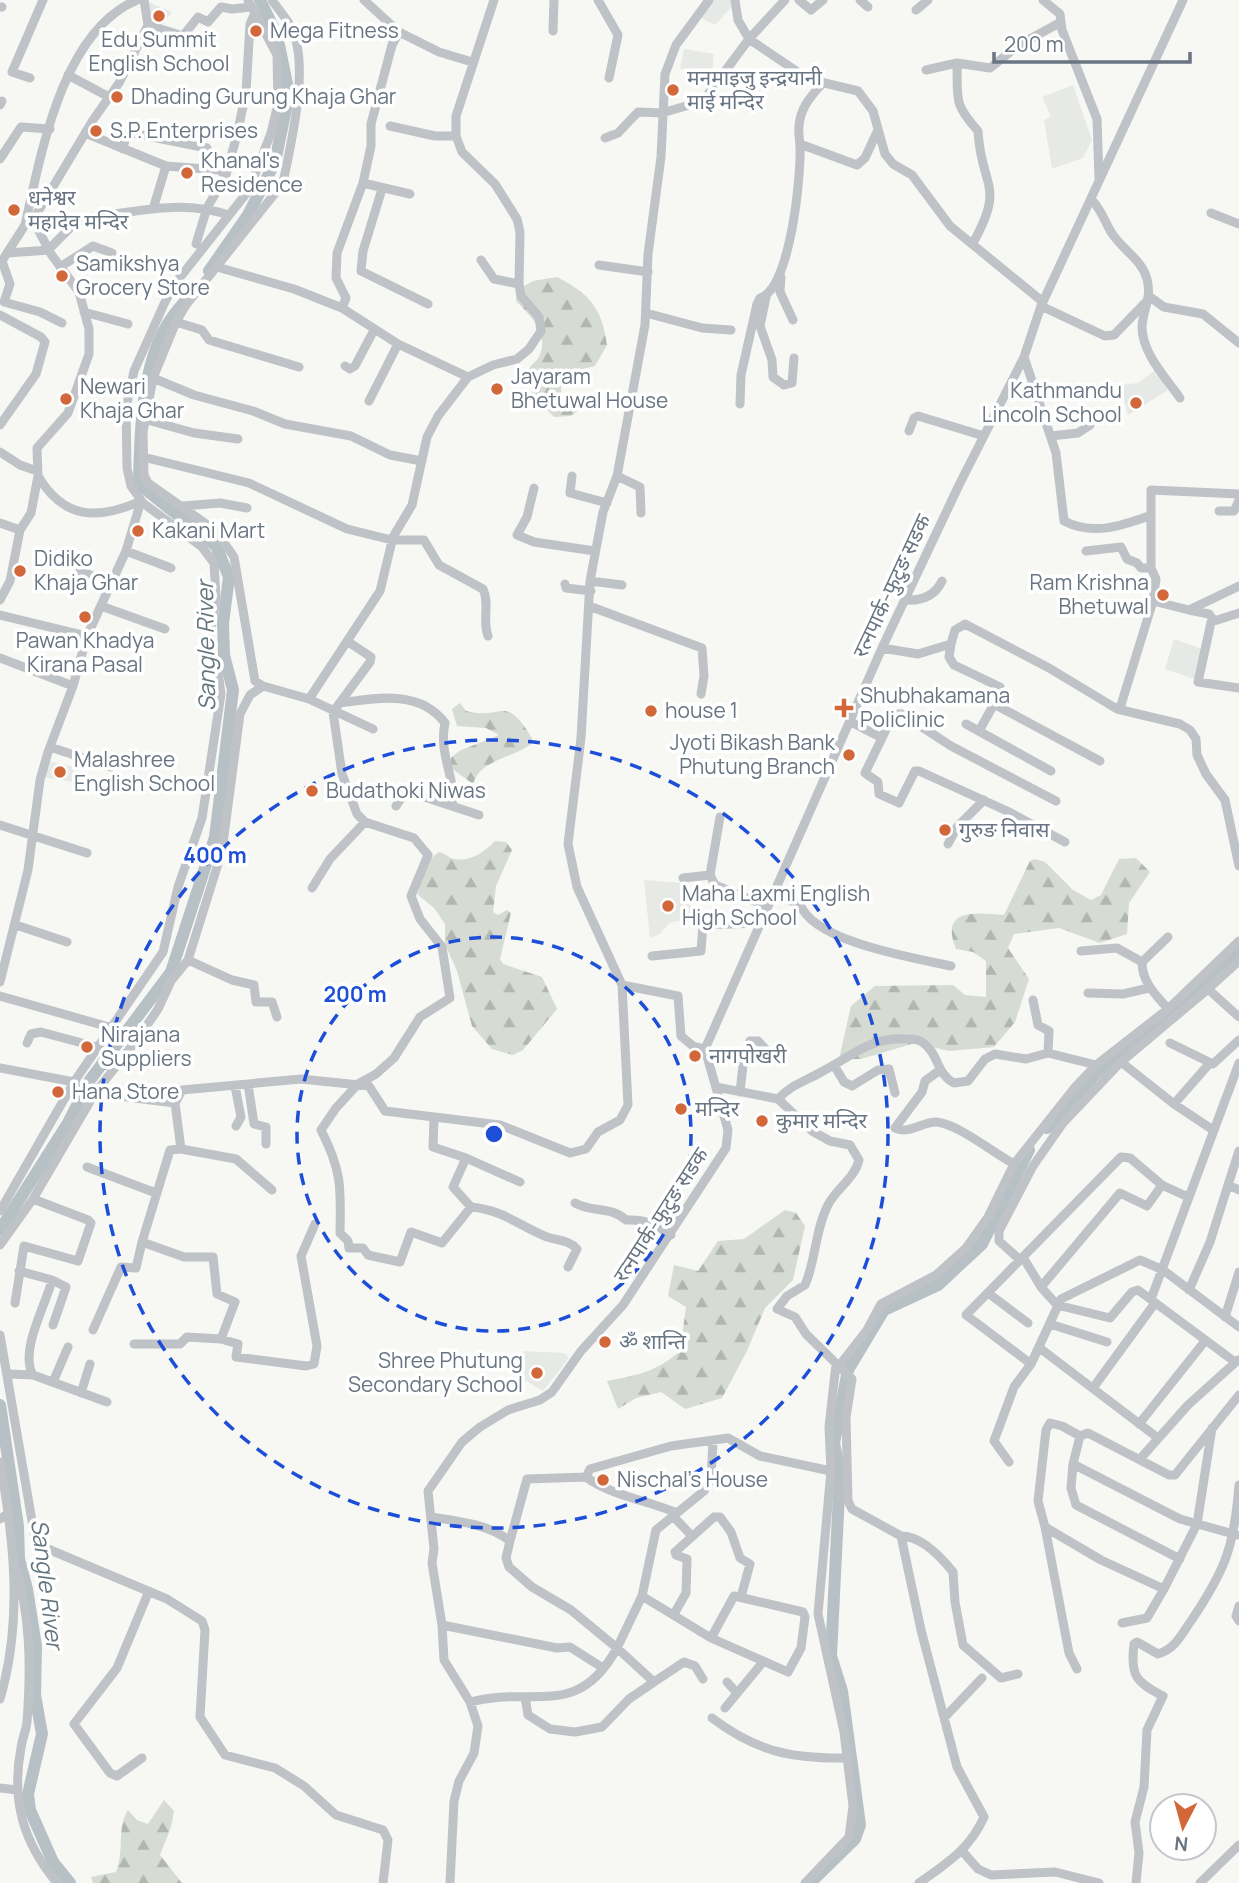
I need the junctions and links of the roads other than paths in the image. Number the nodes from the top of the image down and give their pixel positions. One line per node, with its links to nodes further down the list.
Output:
1 (43, 0): 28 (street)
2 (137, 0): 27 (street)
3 (144, 0): 20 (street)
4 (272, 0): 67 (street)
5 (364, 0): 22 (street)
6 (494, 0): 24 (street)
7 (554, 0): 21 (street)
8 (598, 0): 29 (street)
9 (709, 0): 32 (street)
10 (735, 0): 23 (street)
11 (785, 0): 23 (street)
12 (799, 0): 13 (street)
13 (823, 0)
14 (928, 0): 18 (street)
15 (1042, 0): 19 (street)
16 (1183, 0): 49 (street, रत्नपार्क-फुटुङ सडक)
17 (252, 6): 20 (street); 47 (street); 56 (street)
18 (916, 10)
19 (1061, 22): 25 (street); 49 (street)
20 (148, 25): 31 (street)
21 (553, 31)
22 (399, 32): 24 (street); 48 (street)
23 (749, 39): 30 (street); 32 (street)
24 (472, 62): 37 (street)
25 (957, 63): 26 (street); 59 (street)
26 (926, 70)
27 (68, 75): 31 (street); 34 (street)
28 (30, 78)
29 (609, 78)
30 (821, 85): 35 (street); 40 (street)
31 (109, 97): 36 (street)
32 (662, 113): 38 (street); 68 (street)
33 (390, 126): 37 (street)
34 (50, 129): 39 (street); 41 (street)
35 (878, 130): 40 (street); 59 (street)
36 (85, 134): 44 (street); 57 (street)
37 (456, 136): 70 (street)
38 (605, 138)
39 (47, 141): 42 (street); 57 (street)
40 (800, 144): 69 (street)
41 (3, 147): 45 (street)
42 (58, 147)
43 (207, 148): 44 (street)
44 (123, 149): 46 (street)
45 (0, 159)
46 (166, 166): 47 (street); 54 (street)
47 (226, 176): 53 (street)
48 (363, 183): 50 (street); 75 (street)
49 (1098, 187): 52 (street, रत्नपार्क-फुटुङ सडक)
50 (382, 189): 51 (street); 73 (street)
51 (410, 194)
52 (1092, 200): 72 (street); 74 (street, रत्नपार्क-फुटुङ सडक)
53 (207, 208): 54 (street); 56 (street); 60 (street)
54 (153, 209): 61 (street)
55 (1211, 214): 58 (street)
56 (229, 215): 113 (street)
57 (29, 223): 61 (street); 63 (street)
58 (1239, 224)
59 (972, 243): 74 (street)
60 (196, 244)
61 (48, 250): 63 (street); 66 (street)
62 (112, 253): 66 (street)
63 (3, 259): 81 (street)
64 (481, 260): 70 (street)
65 (599, 265): 68 (street)
66 (60, 267): 76 (street)
67 (217, 267): 75 (street); 80 (street)
68 (648, 272): 77 (street)
69 (781, 275): 71 (street); 79 (street)
70 (519, 284): 91 (street)
71 (766, 297): 88 (street); 95 (street)
72 (1150, 297): 74 (street); 85 (street); 93 (street)
73 (428, 304)
74 (1042, 304): 87 (street, रत्नपार्क-फुटुङ सडक)
75 (342, 308): 83 (street)
76 (84, 312): 82 (street); 106 (street)
77 (646, 313): 84 (street); 108 (street)
78 (0, 315): 97 (street)
79 (793, 320)
80 (176, 322): 90 (street); 92 (street)
81 (62, 323)
82 (128, 324)
83 (373, 330): 86 (street); 89 (street)
84 (730, 330)
85 (1239, 343)
86 (398, 344): 91 (street); 94 (street)
87 (1024, 357): 100 (street, रत्नपार्क-फुटुङ सडक); 101 (street)
88 (794, 358)
89 (345, 366)
90 (299, 367)
91 (468, 377): 105 (street)
92 (153, 378): 96 (street); 105 (street)
93 (1180, 398)
94 (369, 401)
95 (740, 404)
96 (144, 419): 102 (street); 104 (street)
97 (0, 425)
98 (1090, 425): 101 (street)
99 (909, 431): 100 (street)
100 (984, 436): 136 (street, रत्नपार्क-फुटुङ सडक)
101 (1051, 436): 119 (street)
102 (238, 439)
103 (0, 452): 106 (street)
104 (143, 457): 110 (street); 122 (street)
105 (422, 461): 122 (street)
106 (38, 474): 113 (street); 121 (street)
107 (572, 476): 114 (street)
108 (617, 476): 114 (street); 118 (street)
109 (534, 488): 124 (street)
110 (154, 490): 113 (street); 115 (street)
111 (1239, 494): 119 (street)
112 (1239, 500): 117 (street)
113 (143, 501): 123 (street); 208 (street)
114 (607, 503): 124 (street)
115 (182, 506): 116 (street); 152 (street)
116 (247, 508)
117 (1219, 512)
118 (641, 513)
119 (1149, 516): 127 (street)
120 (0, 523): 121 (street)
121 (20, 530): 135 (street)
122 (392, 540): 146 (street); 147 (street)
123 (126, 551): 126 (street); 130 (street)
124 (595, 551): 133 (street)
125 (1086, 551): 127 (street)
126 (171, 568)
127 (1151, 568): 137 (street)
128 (80, 571): 130 (street)
129 (942, 581): 136 (street)
130 (110, 583): 138 (street)
131 (565, 584): 133 (street)
132 (622, 585): 133 (street)
133 (590, 586): 139 (street)
134 (1239, 586): 140 (street)
135 (0, 600)
136 (905, 600): 149 (street, रत्नपार्क-फुटुङ सडक)
137 (1153, 601): 140 (street); 158 (street)
138 (101, 606): 144 (street); 145 (street)
139 (589, 606): 154 (street); 199 (street)
140 (1189, 610): 143 (street)
141 (1239, 613): 143 (street)
142 (0, 615): 145 (street)
143 (1211, 622): 153 (street)
144 (165, 629)
145 (87, 636): 151 (street)
146 (488, 636)
147 (347, 641): 155 (street); 156 (street)
148 (951, 644): 149 (street); 157 (street); 158 (street)
149 (882, 648): 160 (street, रत्नपार्क-फुटुङ सडक)
150 (0, 659): 151 (street)
151 (73, 686): 165 (street)
152 (263, 686): 155 (street); 194 (street)
153 (1239, 688)
154 (701, 694)
155 (309, 699): 159 (street)
156 (340, 703): 159 (street); 171 (street)
157 (994, 704): 163 (street); 166 (street)
158 (1117, 709): 181 (street)
159 (333, 712): 162 (street); 175 (street)
160 (851, 722): 164 (street); 185 (street, रत्नपार्क-फुटुङ सडक)
161 (966, 724): 163 (street)
162 (373, 729)
163 (979, 731): 168 (street)
164 (882, 738): 169 (street); 170 (street)
165 (50, 747): 167 (street); 177 (street)
166 (1100, 761)
167 (111, 767)
168 (1051, 771)
169 (984, 800): 178 (street); 179 (street)
170 (1056, 801)
171 (452, 804): 172 (street); 173 (street)
172 (396, 806)
173 (479, 815)
174 (720, 817): 182 (street)
175 (365, 822): 184 (street); 225 (street)
176 (0, 825): 177 (street)
177 (33, 837): 180 (street); 188 (street)
178 (1065, 842)
179 (948, 844)
180 (87, 853)
181 (1239, 866)
182 (710, 875): 183 (street); 186 (street)
183 (683, 878)
184 (312, 888)
185 (773, 895): 186 (street, रत्नपार्क-फुटुङ सडक); 197 (street)
186 (767, 906): 187 (street, रत्नपार्क-फुटुङ सडक)
187 (760, 923): 193 (street); 213 (street, रत्नपार्क-फुटुङ सडक)
188 (16, 925): 191 (street); 198 (street)
189 (1168, 937): 196 (street)
190 (1239, 941): 205 (street)
191 (67, 942)
192 (1081, 951): 196 (street)
193 (652, 956)
194 (188, 960): 206 (street); 228 (street)
195 (1239, 961): 201 (street)
196 (1142, 962): 200 (street)
197 (951, 965)
198 (0, 982)
199 (622, 985): 213 (street); 234 (street)
200 (1149, 988): 202 (street); 205 (street)
201 (1208, 989): 207 (street); 216 (street)
202 (1088, 993)
203 (0, 996): 208 (street)
204 (1033, 1000): 214 (street)
205 (1168, 1009): 220 (street)
206 (277, 1017)
207 (1239, 1017)
208 (109, 1027): 212 (street)
209 (1239, 1040): 218 (street)
210 (27, 1043): 212 (street)
211 (1170, 1043): 218 (street)
212 (97, 1047): 223 (street)
213 (705, 1049): 227 (street, रत्नपार्क-फुटुङ सडक)
214 (1048, 1053): 220 (street); 222 (street)
215 (772, 1056): 229 (street)
216 (1121, 1062): 233 (street); 258 (street)
217 (1239, 1063): 236 (street)
218 (1209, 1064): 233 (street)
219 (834, 1065): 222 (street); 230 (street); 231 (street)
220 (1096, 1065): 241 (street)
221 (0, 1068): 223 (street)
222 (940, 1070): 241 (street)
223 (76, 1083): 228 (street); 253 (street)
224 (248, 1084): 225 (street); 226 (street); 237 (street)
225 (358, 1084): 234 (street); 252 (street)
226 (235, 1086): 232 (street); 235 (street)
227 (716, 1087): 229 (street); 255 (street, रत्नपार्क-फुटुङ सडक)
228 (94, 1092): 232 (street); 250 (street)
229 (740, 1092): 231 (street)
230 (895, 1093)
231 (778, 1099): 286 (street)
232 (175, 1103): 238 (street)
233 (1174, 1104): 236 (street)
234 (434, 1119): 240 (street)
235 (236, 1126)
236 (1213, 1130): 249 (street)
237 (266, 1144)
238 (181, 1149): 246 (street); 248 (street)
239 (1239, 1150): 245 (street)
240 (466, 1158): 243 (street); 252 (street)
241 (1014, 1164): 286 (street)
242 (87, 1167): 248 (street)
243 (520, 1182)
244 (1162, 1185): 249 (street); 258 (street); 264 (street)
245 (1228, 1185): 247 (street); 265 (street)
246 (272, 1189)
247 (1239, 1189)
248 (156, 1193): 256 (street)
249 (1188, 1197): 260 (street)
250 (33, 1199): 257 (street); 261 (street)
251 (575, 1203): 255 (street)
252 (471, 1207): 259 (street)
253 (0, 1211)
254 (314, 1224): 277 (street)
255 (671, 1235): 308 (street, रत्नपार्क-फुटुङ सडक)
256 (142, 1242): 275 (street); 277 (street)
257 (0, 1245)
258 (1021, 1258): 264 (street); 266 (street)
259 (568, 1267)
260 (1163, 1270): 265 (street); 267 (street); 269 (street)
261 (19, 1271): 263 (street); 268 (street)
262 (1239, 1272): 270 (street)
263 (52, 1280): 273 (street); 288 (street)
264 (1041, 1287): 269 (street)
265 (1189, 1290): 270 (street)
266 (988, 1293): 271 (street); 285 (street)
267 (1153, 1301): 269 (street); 278 (street); 290 (street)
268 (15, 1303)
269 (1057, 1305): 272 (street)
270 (1225, 1317): 274 (street)
271 (1028, 1323)
272 (1050, 1324): 279 (street); 282 (street)
273 (53, 1325)
274 (1239, 1327)
275 (93, 1330)
276 (0, 1335): 287 (street)
277 (221, 1339): 280 (street)
278 (1205, 1341): 283 (street); 294 (street)
279 (1107, 1342)
280 (134, 1344)
281 (68, 1347): 289 (street)
282 (1041, 1349): 285 (street); 290 (street)
283 (1237, 1360): 297 (street)
284 (90, 1364): 291 (street)
285 (1031, 1364): 301 (street)
286 (837, 1365): 303 (street); 314 (street)
287 (9, 1374): 288 (street); 319 (street)
288 (33, 1375): 289 (street)
289 (52, 1382): 291 (street)
290 (1093, 1388): 294 (street)
291 (81, 1393): 293 (street)
292 (1239, 1395): 295 (street)
293 (107, 1402)
294 (1139, 1424): 297 (street)
295 (1212, 1428): 299 (street); 310 (street)
296 (1080, 1436): 299 (street); 302 (street); 311 (street)
297 (1158, 1438): 299 (street)
298 (713, 1442): 303 (street); 304 (street); 307 (street)
299 (1140, 1459)
300 (0, 1462): 306 (street)
301 (1009, 1462)
302 (1073, 1464): 310 (street); 316 (street)
303 (831, 1471): 345 (street)
304 (586, 1477): 307 (street); 315 (street)
305 (1239, 1485): 313 (street)
306 (9, 1513): 309 (street); 317 (street)
307 (675, 1514): 312 (street); 320 (street)
308 (431, 1517): 315 (street); 326 (street, रत्नपार्क-फुटुङ सडक)
309 (0, 1519)
310 (1197, 1524): 313 (street); 316 (street)
311 (1045, 1527): 318 (street); 331 (street)
312 (691, 1535): 321 (street); 323 (street)
313 (1237, 1535): 356 (street)
314 (901, 1536): 332 (street); 342 (street)
315 (510, 1541): 328 (street)
316 (1180, 1559): 318 (street)
317 (14, 1562): 339 (street); 347 (street)
318 (1164, 1589): 325 (street)
319 (149, 1591): 344 (street); 351 (street)
320 (642, 1596): 323 (street); 328 (street)
321 (741, 1597): 327 (street); 329 (street)
322 (1239, 1606): 324 (street)
323 (674, 1614): 327 (street)
324 (1239, 1621)
325 (1122, 1623)
326 (442, 1625): 330 (street); 340 (street, रत्नपार्क-फुटुङ सडक)
327 (711, 1638): 329 (street)
328 (617, 1647): 330 (street); 335 (street)
329 (762, 1663): 337 (street)
330 (603, 1668): 338 (street)
331 (1077, 1669)
332 (1018, 1674)
333 (982, 1678): 342 (street)
334 (703, 1679): 335 (street)
335 (654, 1682): 338 (street)
336 (727, 1682): 337 (street)
337 (737, 1693): 341 (street)
338 (525, 1697): 340 (street)
339 (0, 1699)
340 (470, 1702): 352 (street)
341 (725, 1708)
342 (945, 1717): 349 (street)
343 (712, 1718): 345 (street)
344 (142, 1758)
345 (848, 1758): 353 (street)
346 (0, 1788): 347 (street)
347 (17, 1790): 350 (street)
348 (1239, 1845): 357 (street)
349 (963, 1852): 354 (street); 355 (street)
350 (57, 1883)
351 (383, 1883)
352 (450, 1883)
353 (804, 1883)
354 (919, 1883)
355 (1099, 1883)
356 (1136, 1883)
357 (1200, 1883)

